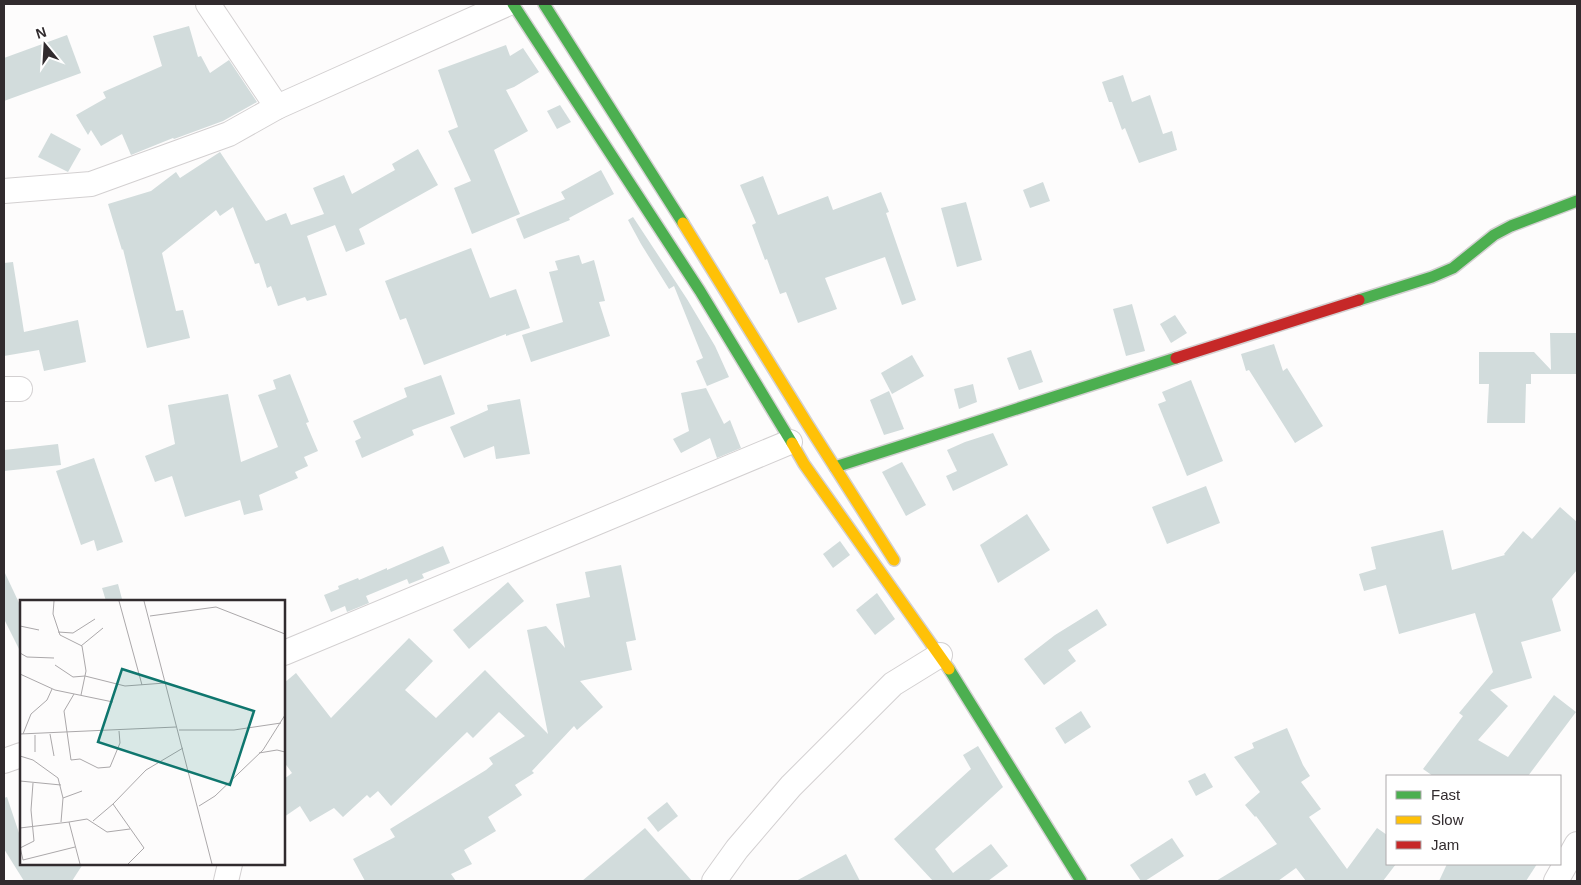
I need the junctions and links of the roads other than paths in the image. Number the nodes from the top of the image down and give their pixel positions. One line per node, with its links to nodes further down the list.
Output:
1 (208, 4): 5 (street)
2 (507, 4): 5 (street)
3 (513, 4): 9 (street)
4 (544, 4): 8 (street)
5 (277, 107): 6 (street)
6 (4, 191)
7 (1577, 201): 11 (street)
8 (719, 278): 9 (street); 11 (street)
9 (700, 291): 10 (street)
10 (790, 442): 13 (street); 14 (street)
11 (835, 467): 12 (street)
12 (901, 572)
13 (944, 651): 17 (street); 21 (street); 22 (street)
14 (285, 653)
15 (20, 755): 16 (street)
16 (4, 761)
17 (1027, 772)
18 (1577, 844): 23 (street)
19 (230, 865): 20 (street)
20 (226, 881)
21 (714, 881)
22 (1081, 881)
23 (1556, 881)

